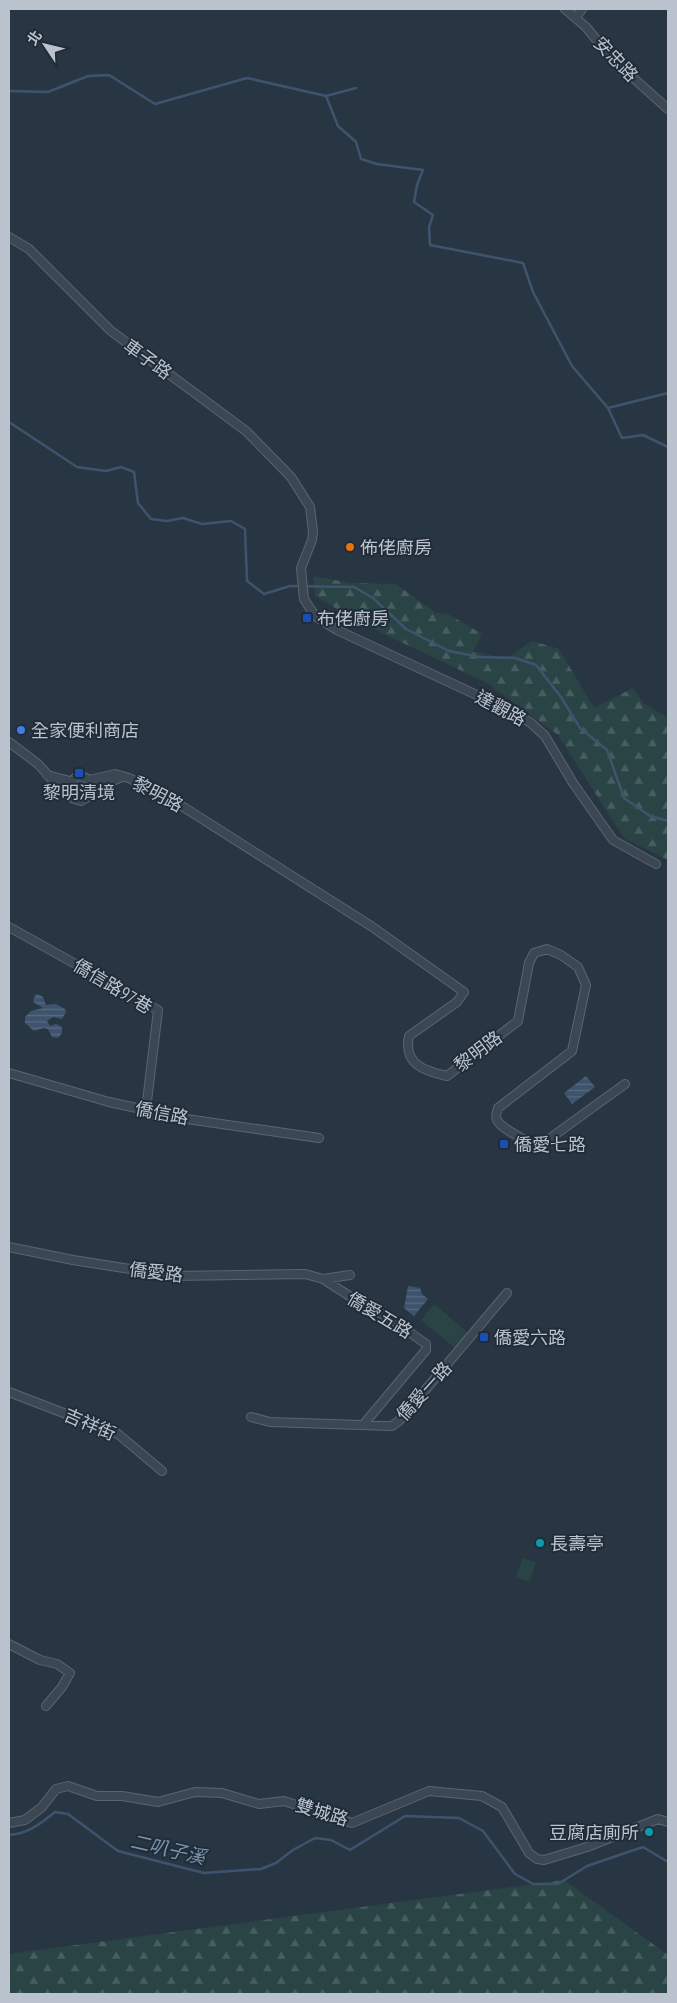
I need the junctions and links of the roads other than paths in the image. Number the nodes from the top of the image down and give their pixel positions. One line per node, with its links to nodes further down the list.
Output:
1 (565, 9): 3 (street, 安忠路)
2 (582, 9): 3 (street)
3 (576, 17): 4 (street, 安忠路)
4 (668, 109)
5 (9, 237): 6 (street, 車子路)
6 (304, 599): 12 (street, 達觀路)
7 (9, 742): 10 (street, 黎明路)
8 (122, 777): 9 (street, 黎明路); 11 (street, 黎明路); 15 (street, 黎明路)
9 (89, 780): 10 (street, 黎明路); 11 (street)
10 (69, 785): 11 (street, 黎明路)
11 (92, 789)
12 (656, 864)
13 (9, 926): 16 (street, 僑信路97巷)
14 (9, 1073): 16 (street, 僑信路)
15 (625, 1084)
16 (146, 1110): 17 (street, 僑信路)
17 (319, 1138)
18 (9, 1246): 20 (street, 僑愛路)
19 (350, 1274): 20 (street)
20 (323, 1279): 24 (street, 僑愛五路)
21 (507, 1293): 24 (street, 僑愛一路)
22 (9, 1392): 25 (street, 吉祥街)
23 (251, 1417): 24 (street, 僑愛一路)
24 (364, 1425)
25 (162, 1471)
26 (9, 1644): 27 (street)
27 (46, 1706)
28 (668, 1822): 29 (street, 雙城路)
29 (9, 1823)

